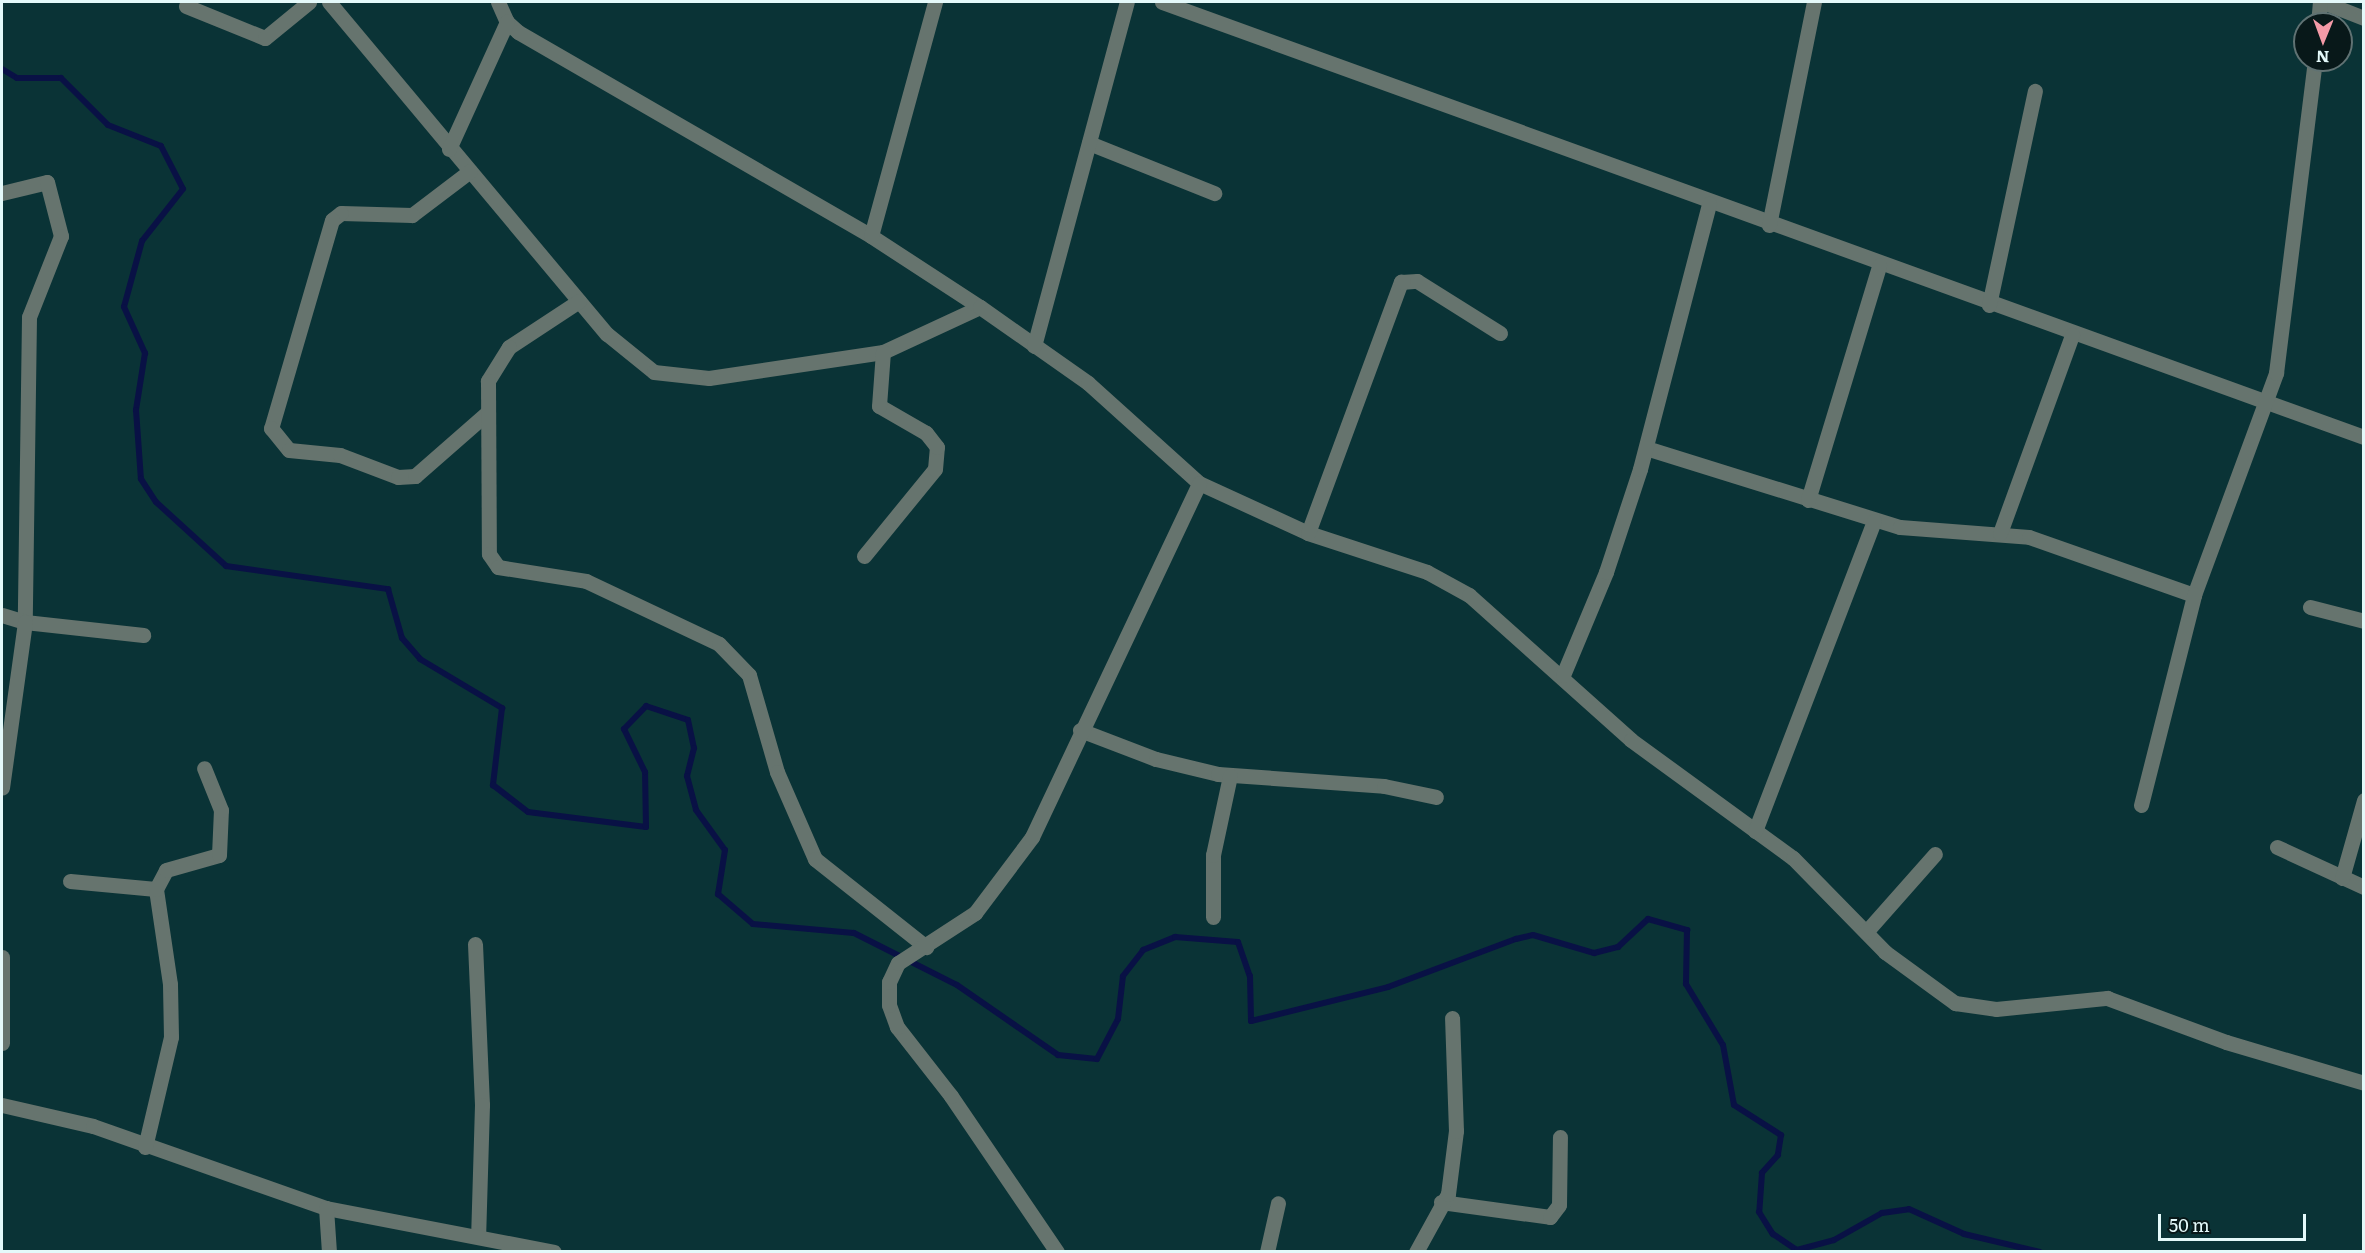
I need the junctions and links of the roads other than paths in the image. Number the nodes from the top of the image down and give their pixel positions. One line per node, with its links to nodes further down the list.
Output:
1 (309, 2): 9 (street)
2 (329, 2): 15 (street)
3 (498, 2): 11 (street)
4 (935, 2): 21 (street)
5 (1128, 2): 14 (street)
6 (1162, 2): 19 (street)
7 (1814, 2): 20 (street)
8 (2322, 2): 10 (street)
9 (186, 6)
10 (2364, 18)
11 (507, 22): 15 (street); 21 (street)
12 (2314, 72): 30 (street)
13 (2035, 91): 24 (street)
14 (1089, 143): 18 (street); 28 (street)
15 (449, 149): 16 (street)
16 (470, 171): 23 (street); 31 (street)
17 (2, 193): 44 (street)
18 (1214, 193)
19 (1709, 204): 20 (street); 33 (street)
20 (1769, 225): 22 (street)
21 (871, 236): 25 (street)
22 (1879, 266): 24 (street); 35 (street)
23 (579, 301): 29 (street); 31 (street)
24 (1989, 305): 27 (street)
25 (980, 307): 28 (street); 29 (street)
26 (1500, 333): 37 (street)
27 (2072, 335): 30 (street); 38 (street)
28 (1034, 346): 34 (street)
29 (883, 352): 39 (street)
30 (2268, 407): 32 (street); 40 (street)
31 (487, 413): 65 (street)
32 (2364, 437)
33 (1646, 448): 35 (street); 46 (street)
34 (1199, 483): 37 (street); 48 (street)
35 (1808, 500): 36 (street)
36 (1874, 521): 38 (street); 55 (street)
37 (1308, 533): 46 (street)
38 (2000, 533): 40 (street)
39 (864, 556)
40 (2194, 595): 54 (street)
41 (2310, 607): 43 (street)
42 (2, 615): 44 (street)
43 (2364, 621)
44 (25, 622): 45 (street); 47 (street)
45 (143, 635)
46 (1563, 675): 55 (street)
47 (7, 697): 51 (street)
48 (1080, 730): 50 (street); 65 (street)
49 (204, 768): 60 (street)
50 (1230, 776): 52 (street); 62 (street)
51 (2, 787)
52 (1436, 797)
53 (2364, 800): 58 (street)
54 (2141, 805)
55 (1755, 831): 63 (street)
56 (2277, 847): 58 (street)
57 (1935, 854): 63 (street)
58 (2342, 878): 61 (street)
59 (70, 881): 60 (street)
60 (156, 888): 73 (street)
61 (2364, 888)
62 (1213, 917)
63 (1866, 932): 70 (street)
64 (475, 944): 77 (street)
65 (926, 946): 80 (street)
66 (2, 957): 67 (street)
67 (3, 1014): 69 (street)
68 (1452, 1018): 74 (street)
69 (2, 1043)
70 (2364, 1083)
71 (2, 1105): 73 (street)
72 (1560, 1137): 74 (street)
73 (145, 1147): 76 (street)
74 (1441, 1202): 82 (street)
75 (1278, 1203): 81 (street)
76 (326, 1208): 77 (street); 78 (street)
77 (478, 1236): 79 (street)
78 (328, 1251)
79 (554, 1251)
80 (1057, 1251)
81 (1267, 1251)
82 (1416, 1251)

